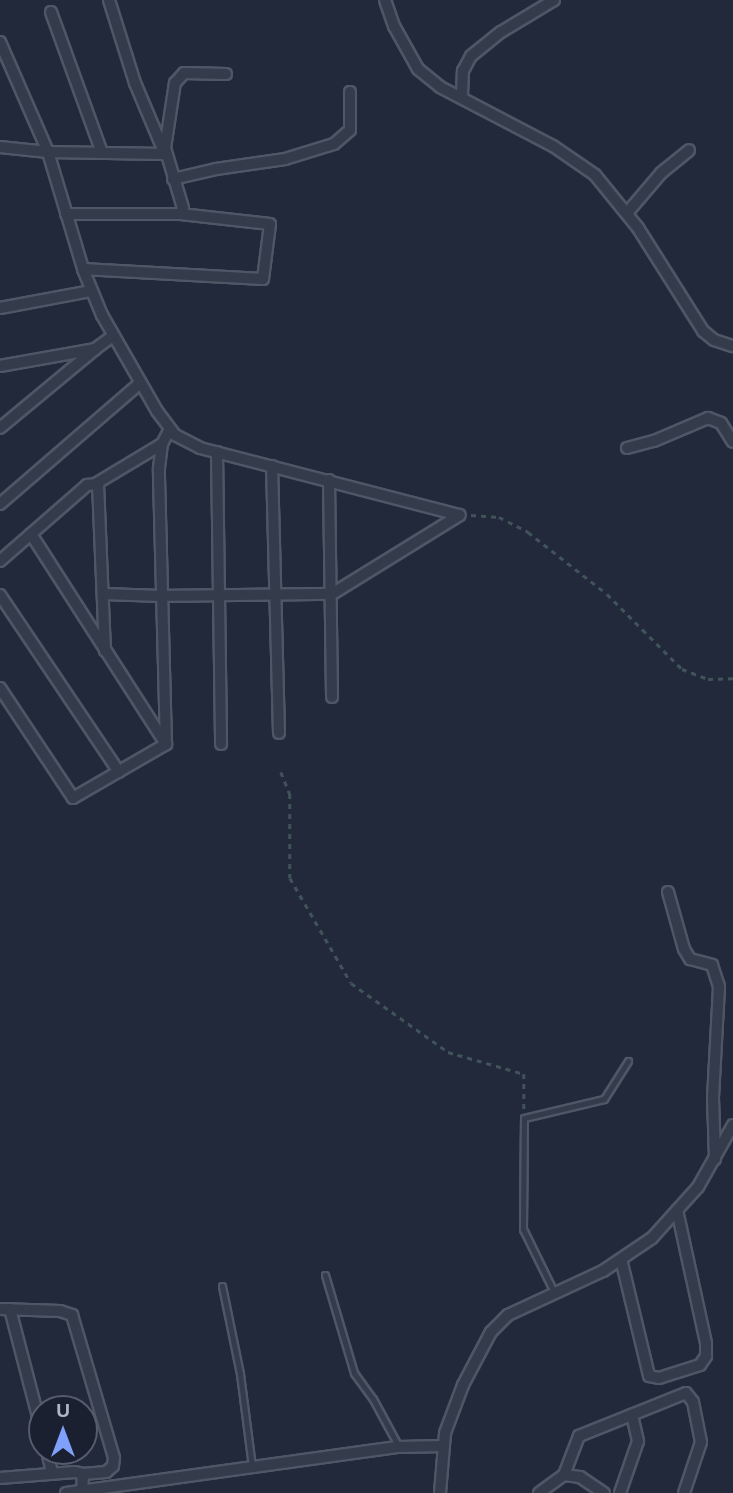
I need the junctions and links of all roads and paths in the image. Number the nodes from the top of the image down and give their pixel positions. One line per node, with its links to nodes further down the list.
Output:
1 (108, 0): 13 (street)
2 (385, 0): 8 (street)
3 (554, 0): 8 (street)
4 (51, 12): 12 (street)
5 (0, 42): 11 (street)
6 (226, 74): 13 (street)
7 (351, 92): 14 (street)
8 (462, 96): 15 (street)
9 (0, 147): 11 (street)
10 (689, 150): 15 (street)
11 (48, 152): 12 (street); 16 (street)
12 (102, 153): 13 (street)
13 (165, 155): 14 (street)
14 (173, 179): 17 (street)
15 (627, 213): 22 (street)
16 (66, 214): 17 (street); 18 (street)
17 (181, 214): 18 (street)
18 (83, 269): 19 (street)
19 (91, 292): 20 (street); 21 (street)
20 (0, 308)
21 (113, 336): 23 (street); 25 (street)
22 (733, 346)
23 (95, 349): 24 (street); 26 (street)
24 (0, 366)
25 (140, 383): 27 (street); 35 (street)
26 (0, 428)
27 (170, 429): 29 (street); 31 (street)
28 (733, 442): 30 (street)
29 (162, 444): 34 (street); 44 (street)
30 (627, 447)
31 (217, 452): 32 (street); 42 (street)
32 (272, 466): 33 (street); 43 (street)
33 (329, 480): 36 (street); 40 (street)
34 (97, 484): 37 (street); 39 (street)
35 (0, 504)
36 (460, 515): 40 (street); 46 (path)
37 (32, 534): 38 (street); 45 (street)
38 (2, 555)
39 (104, 594): 44 (street); 45 (street)
40 (332, 594): 43 (street); 48 (street)
41 (0, 595): 52 (street)
42 (218, 595): 43 (street); 44 (street); 51 (street)
43 (276, 595): 49 (street)
44 (160, 596): 50 (street)
45 (105, 651): 50 (street)
46 (733, 678)
47 (0, 688): 52 (street)
48 (332, 697)
49 (279, 733)
50 (166, 744): 52 (street)
51 (221, 744)
52 (119, 772)
53 (281, 772): 56 (path)
54 (668, 892): 58 (street)
55 (628, 1061): 56 (lane)
56 (524, 1118): 63 (lane)
57 (733, 1125): 58 (street)
58 (715, 1162): 59 (street)
59 (677, 1210): 60 (street); 60 (street)
60 (621, 1259): 63 (street)
61 (325, 1275): 68 (lane)
62 (222, 1286): 70 (lane)
63 (555, 1294): 67 (street)
64 (5, 1309): 65 (street); 72 (street)
65 (31, 1395)
66 (632, 1415): 73 (street); 80 (street); 81 (street)
67 (443, 1446): 68 (street); 77 (street)
68 (399, 1447): 70 (street)
69 (50, 1465): 71 (street)
70 (252, 1467): 75 (street)
71 (52, 1472): 72 (street); 74 (street)
72 (83, 1474): 75 (street)
73 (564, 1475): 78 (street); 79 (street)
74 (0, 1478)
75 (82, 1492): 76 (street)
76 (66, 1493)
77 (440, 1493)
78 (539, 1493)
79 (604, 1493)
80 (620, 1493)
81 (684, 1493)

